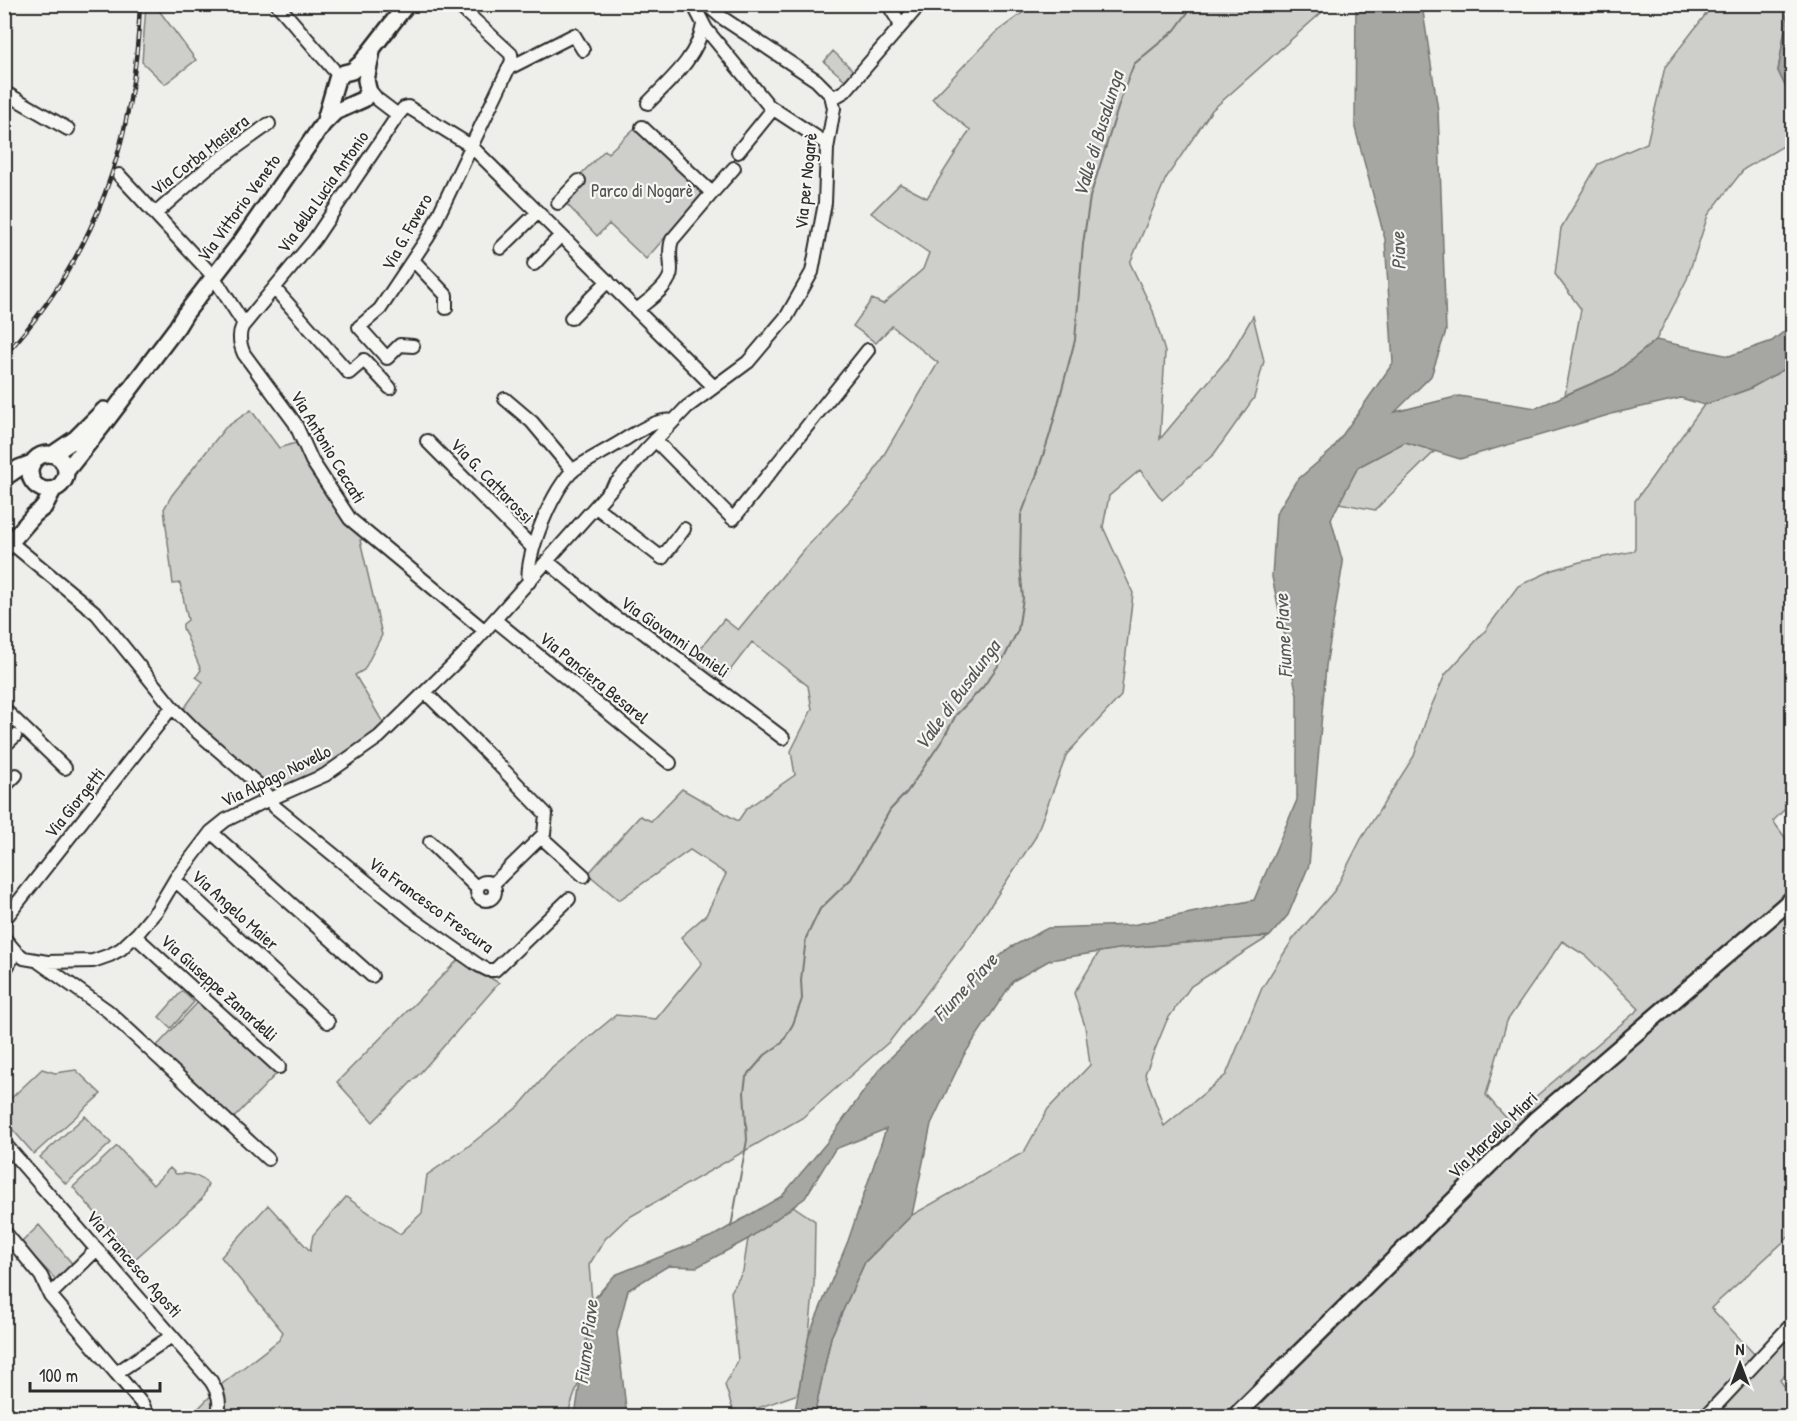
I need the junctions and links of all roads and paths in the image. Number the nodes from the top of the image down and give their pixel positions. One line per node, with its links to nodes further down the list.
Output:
1 (277, 4): 13 (street)
2 (407, 4): 11 (main road, Via Vittorio Veneto)
3 (458, 4): 12 (street)
4 (693, 4): 8 (street)
5 (706, 4): 18 (street)
6 (888, 4): 9 (street)
7 (920, 4): 9 (street)
8 (703, 25): 19 (street); 20 (street)
9 (902, 25): 18 (street)
10 (584, 50): 12 (street)
11 (372, 51): 14 (main road, Via Vittorio Veneto); 17 (main road, Via Vittorio Veneto)
12 (511, 67): 27 (street, Via G. Favero)
13 (333, 69)
14 (352, 71): 15 (main road, Via Vittorio Veneto); 17 (main road)
15 (335, 90): 17 (main road); 23 (main road, Via Vittorio Veneto)
16 (4, 92): 25 (street)
17 (365, 94): 21 (street); 23 (main road, Via Vittorio Veneto)
18 (833, 101): 26 (street, Via per Nogarè)
19 (648, 103)
20 (773, 109): 26 (street); 28 (street)
21 (398, 115): 27 (street); 42 (street, Via della Lucia Antonio)
22 (269, 124): 35 (street, Via Corba Masiera)
23 (323, 124): 40 (main road, Via Vittorio Veneto)
24 (642, 128): 32 (street)
25 (68, 129)
26 (827, 144): 50 (street, Via per Nogarè)
27 (471, 146): 34 (street); 38 (street, Via G. Favero)
28 (738, 152)
29 (734, 168): 32 (street)
30 (120, 175): 35 (street)
31 (579, 181): 33 (street)
32 (712, 194): 44 (street)
33 (558, 203)
34 (538, 212): 36 (street); 37 (street)
35 (155, 214): 40 (street)
36 (561, 235): 39 (street); 41 (street)
37 (501, 248)
38 (413, 260): 43 (street); 48 (street, Via G. Favero)
39 (534, 264)
40 (213, 276): 45 (main road, Via Vittorio Veneto); 47 (street)
41 (608, 281): 44 (street); 46 (street)
42 (274, 288): 47 (street, Via della Lucia Antonio); 51 (street)
43 (446, 308)
44 (637, 310): 50 (street)
45 (185, 314): 56 (main road, Via Vittorio Veneto); 57 (main road, Via Vittorio Veneto)
46 (571, 318)
47 (244, 324): 68 (street, Via Antonio Ceccati)
48 (413, 346)
49 (868, 350): 54 (street)
50 (714, 387): 53 (street, Via per Nogarè)
51 (390, 388)
52 (506, 399): 58 (street)
53 (673, 421): 54 (street, Via per Nogarè); 58 (street, Via per Nogarè)
54 (655, 440): 61 (street, Via per Nogarè)
55 (427, 441): 64 (street, Via G. Cattarossi)
56 (53, 454): 57 (main road); 60 (main road, Via Vittorio Veneto)
57 (66, 470): 60 (main road, Via Vittorio Veneto)
58 (573, 471): 64 (street, Via per Nogarè)
59 (4, 479): 60 (main road)
60 (39, 480): 63 (main road, Via Vittorio Veneto)
61 (596, 507): 62 (street); 65 (street, Via per Nogarè)
62 (684, 529)
63 (7, 546): 71 (street, Via Francesco Frescura)
64 (532, 547): 66 (street, Via per Nogarè)
65 (548, 562): 66 (street, Via per Nogarè); 74 (street, Via Giovanni Danieli)
66 (529, 582): 67 (street, Via per Nogarè)
67 (495, 620): 68 (street, Via per Nogarè); 76 (street, Via Panciera Besarel)
68 (485, 631): 69 (street, Via per Nogarè)
69 (463, 656): 70 (street, Via Alpago Novello)
70 (426, 693): 80 (street, Via Alpago Novello); 82 (street)
71 (172, 707): 80 (street, Via Francesco Frescura); 88 (street, Via Giorgetti)
72 (4, 709): 77 (street)
73 (15, 736): 75 (street)
74 (783, 738)
75 (4, 746)
76 (670, 763)
77 (65, 768)
78 (16, 776): 79 (street)
79 (4, 787)
80 (268, 800): 81 (street, Via Alpago Novello); 86 (street, Via Francesco Frescura)
81 (212, 832): 85 (street, Via Alpago Novello); 92 (street, Via Alpago Novello)
82 (541, 837): 83 (street); 84 (street)
83 (430, 842)
84 (584, 876)
85 (175, 880): 89 (street, Via Alpago Novello); 93 (street, Via Angelo Maier)
86 (569, 899)
87 (1792, 899): 105 (main road, Via Marcello Miari)
88 (4, 920)
89 (135, 936): 90 (street, Via Alpago Novello); 94 (street, Via Giuseppe Zanardelli)
90 (20, 952): 91 (street); 91 (street); 96 (street)
91 (5, 971)
92 (372, 975)
93 (328, 1022)
94 (279, 1067)
95 (4, 1143): 98 (street, Via Francesco Agosti)
96 (268, 1159)
97 (4, 1231): 99 (street)
98 (97, 1249): 99 (street); 101 (street, Via Francesco Agosti)
99 (50, 1295): 102 (street)
100 (1792, 1324): 106 (street)
101 (172, 1336): 102 (street); 104 (street, Via Francesco Agosti)
102 (116, 1373): 103 (street)
103 (143, 1416)
104 (217, 1416)
105 (1235, 1416)
106 (1706, 1416)

